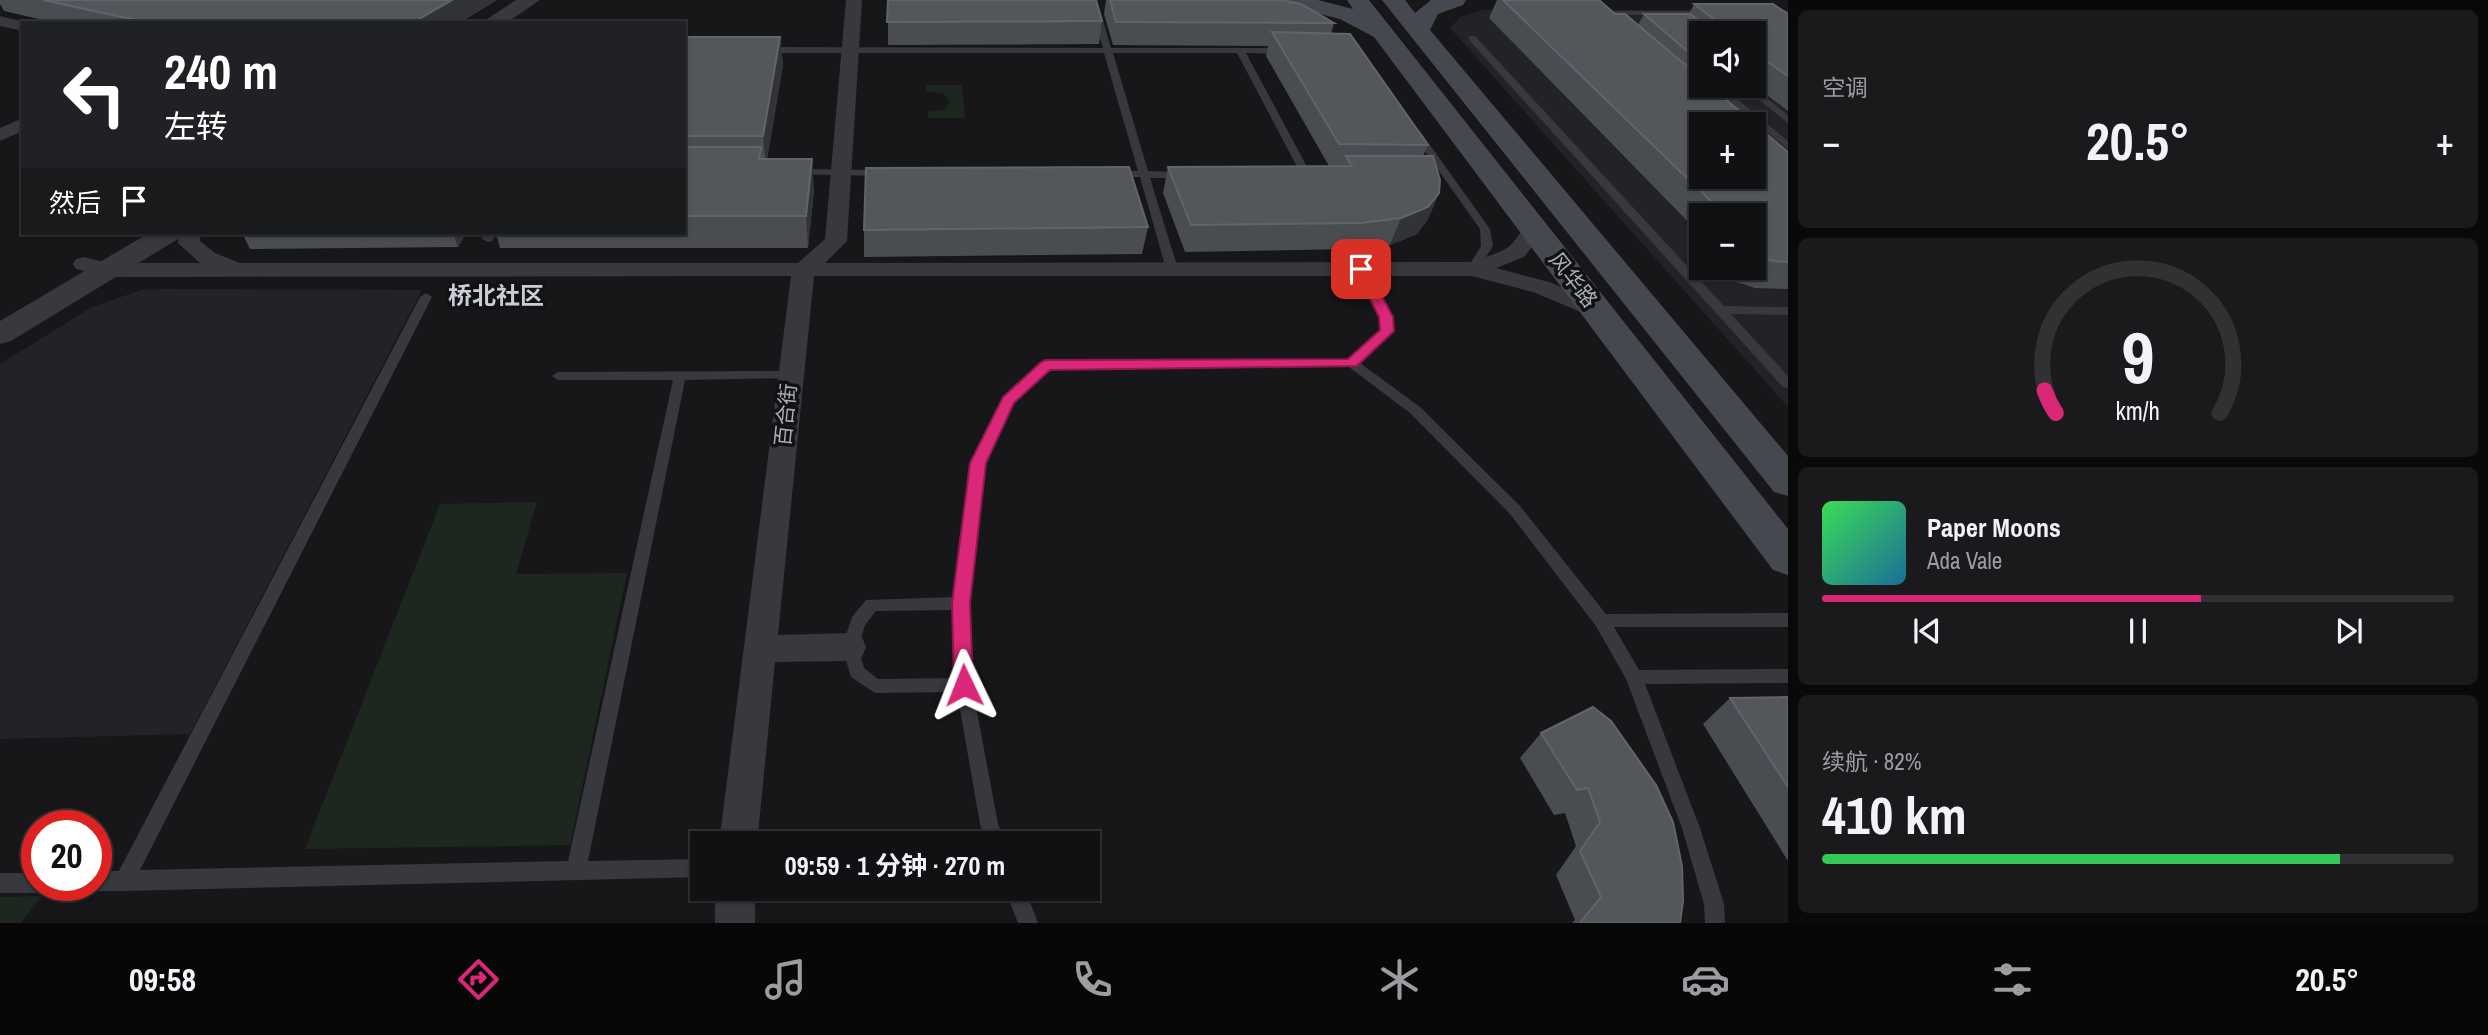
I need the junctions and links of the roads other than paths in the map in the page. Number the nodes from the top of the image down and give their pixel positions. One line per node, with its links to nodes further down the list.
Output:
1 (530, 0): 13 (street)
2 (554, 0): 14 (street)
3 (854, 0): 20 (street)
4 (1093, 0): 21 (lane)
5 (1292, 0): 18 (main road)
6 (1358, 0): 18 (main road, 风华路)
7 (1393, 0): 18 (main road, 风华路)
8 (1455, 0): 18 (main road)
9 (1657, 13): 10 (lane); 11 (lane); 15 (lane)
10 (1721, 13)
11 (1666, 20)
12 (0, 21): 16 (street)
13 (494, 21)
14 (519, 21)
15 (1606, 22)
16 (21, 26)
17 (1472, 38): 56 (lane)
18 (1401, 42): 44 (main road, 风华路); 65 (main road, 风华路)
19 (753, 50): 20 (lane)
20 (850, 50): 21 (lane); 34 (street)
21 (1108, 50): 22 (lane); 37 (lane)
22 (1240, 51): 23 (lane); 40 (lane)
23 (1292, 51)
24 (1761, 98): 28 (lane)
25 (1694, 100): 32 (lane)
26 (21, 107): 27 (street)
27 (0, 117)
28 (1788, 120)
29 (1410, 124): 43 (lane)
30 (21, 125): 31 (street)
31 (0, 135)
32 (1788, 146)
33 (776, 172): 34 (lane)
34 (841, 173): 35 (lane); 53 (street)
35 (896, 173)
36 (1103, 174): 37 (lane)
37 (1144, 174): 38 (lane); 49 (lane)
38 (1198, 175)
39 (1294, 176): 40 (lane)
40 (1307, 176): 41 (lane)
41 (1321, 176)
42 (1433, 176): 43 (lane)
43 (1447, 176): 51 (lane)
44 (1534, 230): 51 (street); 55 (main road, 风华路)
45 (134, 235): 48 (street)
46 (165, 235): 48 (street)
47 (190, 235): 52 (street)
48 (95, 267): 52 (street); 58 (street); 59 (street)
49 (1172, 269): 50 (street); 53 (street)
50 (1361, 269): 51 (street); 60 (lane)
51 (1474, 269): 55 (street)
52 (240, 270): 53 (street)
53 (803, 270): 62 (street, 百合街)
54 (426, 297): 80 (lane)
55 (1596, 310): 66 (main road, 风华路)
56 (1721, 310): 57 (lane); 64 (lane)
57 (1788, 311)
58 (0, 314)
59 (0, 334)
60 (1352, 363): 67 (lane); 69 (lane)
61 (680, 375): 62 (lane); 63 (lane); 78 (lane)
62 (791, 375): 71 (street, 百合街)
63 (558, 376)
64 (1788, 384)
65 (1787, 480)
66 (1788, 559)
67 (961, 603): 70 (lane); 74 (lane)
68 (1788, 620): 69 (lane)
69 (1602, 621): 73 (lane)
70 (850, 647): 71 (street); 74 (lane)
71 (760, 649): 75 (street, 百合街)
72 (1788, 676): 73 (lane)
73 (1634, 677): 87 (lane)
74 (964, 685): 76 (lane)
75 (739, 831)
76 (992, 831)
77 (690, 868): 78 (lane)
78 (576, 871): 80 (lane)
79 (112, 881): 80 (lane)
80 (124, 881)
81 (0, 883): 82 (lane)
82 (21, 883)
83 (735, 901): 85 (street)
84 (1020, 901): 86 (lane)
85 (735, 923)
86 (1028, 923)
87 (1715, 923)

